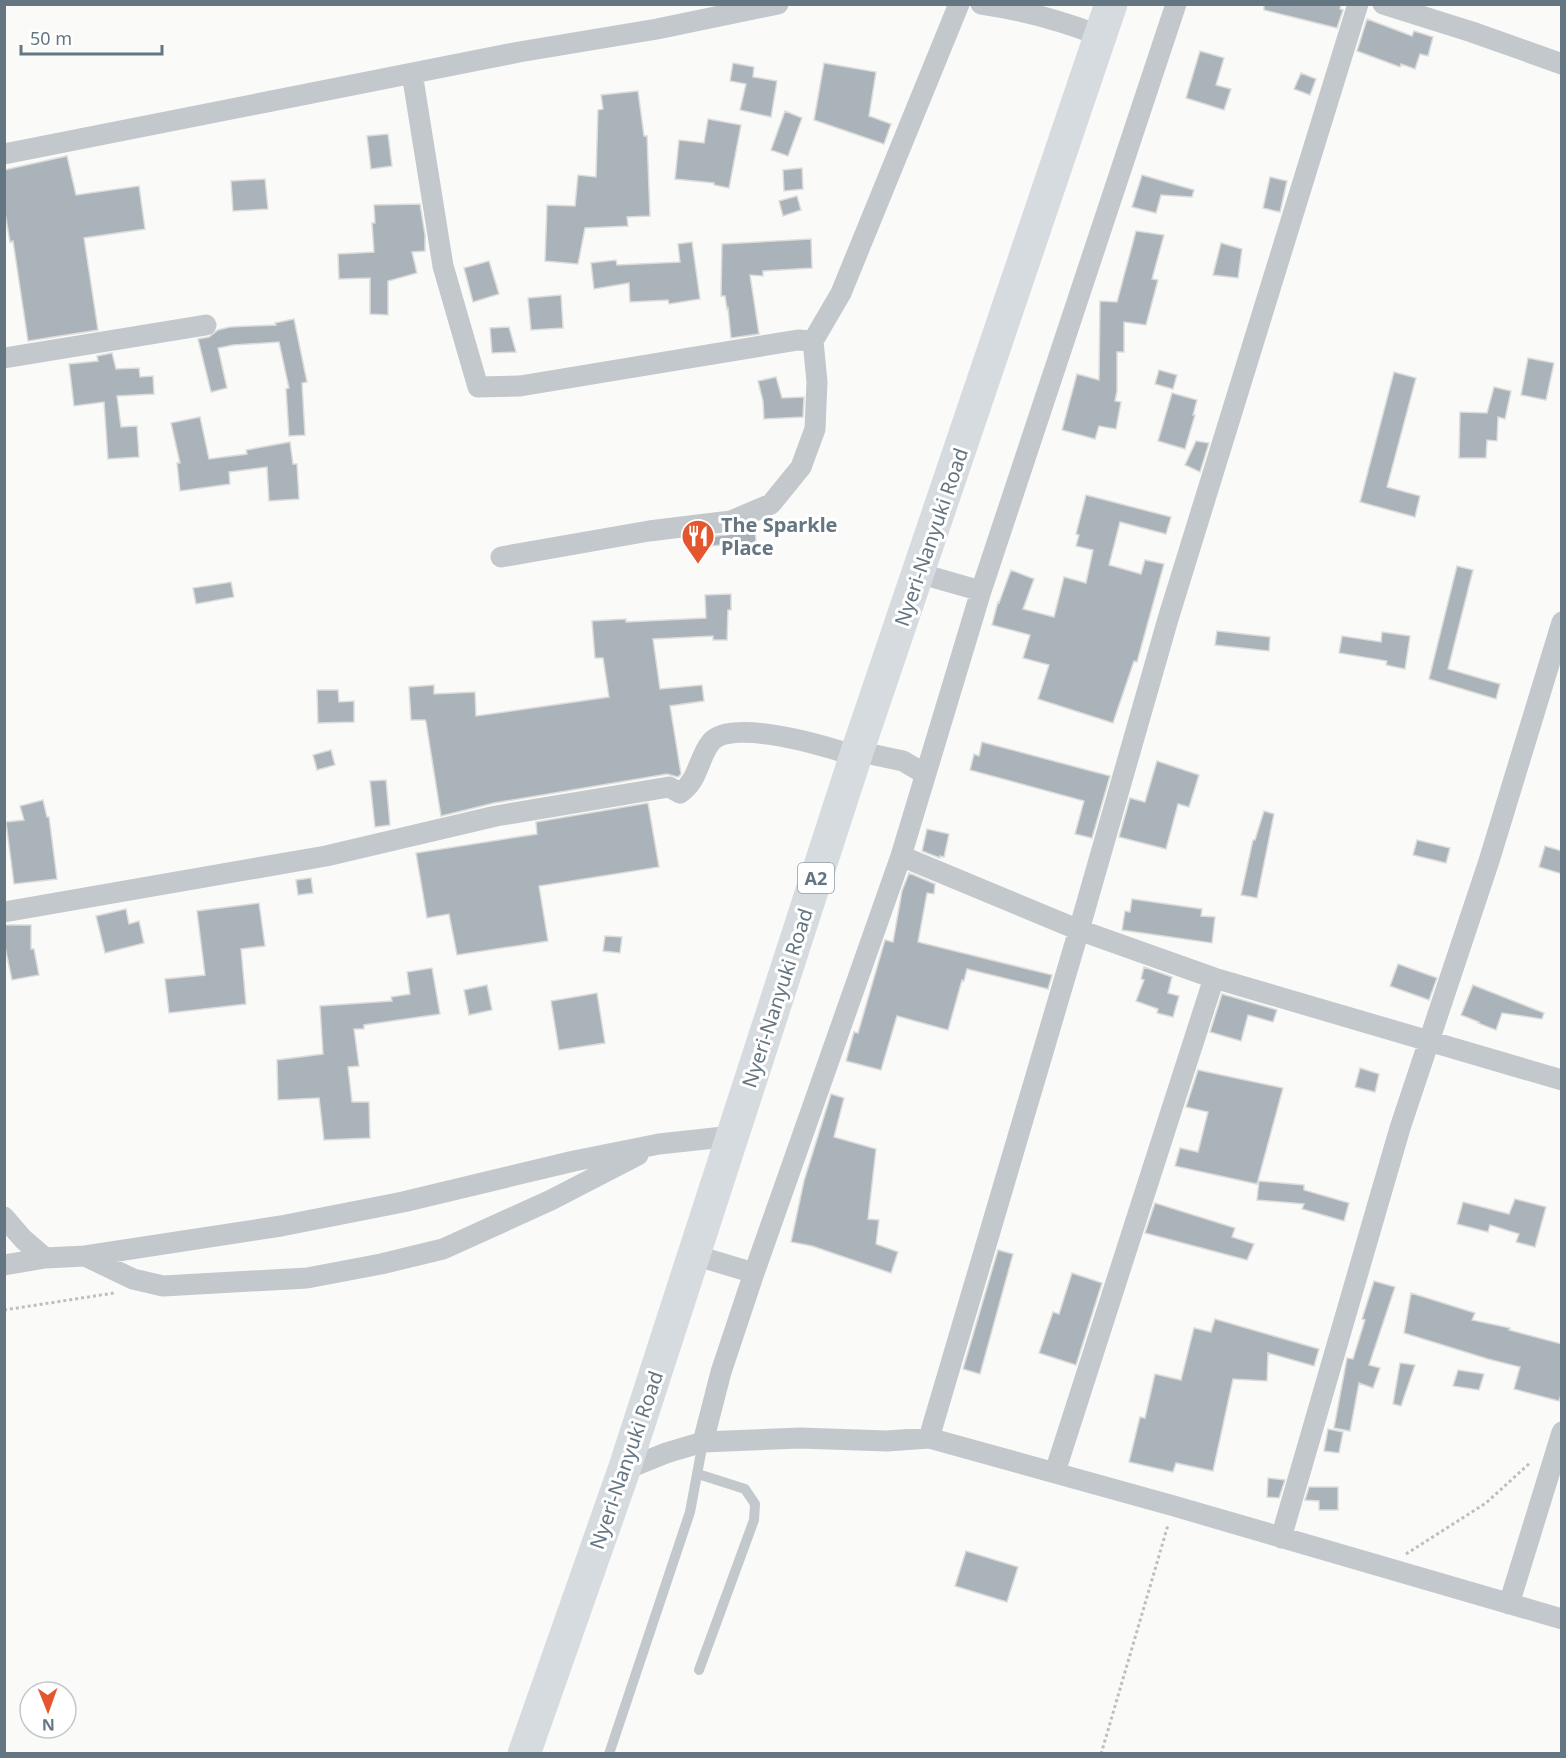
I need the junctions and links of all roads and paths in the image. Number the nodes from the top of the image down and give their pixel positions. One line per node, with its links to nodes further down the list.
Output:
1 (778, 4): 10 (street)
2 (959, 4): 13 (street)
3 (981, 4): 8 (street)
4 (1111, 4): 8 (highway, Nyeri-Nanyuki Road / A2)
5 (1176, 4): 17 (street)
6 (1358, 4): 23 (street)
7 (1383, 4): 9 (street)
8 (1101, 36): 16 (highway, Nyeri-Nanyuki Road / A2)
9 (1562, 64)
10 (412, 73): 11 (street); 13 (street)
11 (4, 154)
12 (206, 325): 14 (street)
13 (813, 341): 15 (street)
14 (4, 358)
15 (501, 557)
16 (918, 573): 17 (street); 19 (highway, Nyeri-Nanyuki Road / A2)
17 (981, 591): 20 (street)
18 (1562, 622): 25 (street)
19 (853, 753): 20 (street); 22 (street); 27 (highway, Nyeri-Nanyuki Road / A2)
20 (925, 774): 21 (street)
21 (901, 856): 23 (street); 34 (street)
22 (4, 912)
23 (1079, 930): 24 (street); 38 (street)
24 (1214, 978): 25 (street); 41 (street)
25 (1430, 1041): 26 (street); 44 (street)
26 (1562, 1080)
27 (733, 1137): 28 (street); 30 (highway, Nyeri-Nanyuki Road / A2)
28 (659, 1144): 31 (street); 31 (street)
29 (4, 1217): 32 (street)
30 (694, 1255): 34 (street); 40 (highway, Nyeri-Nanyuki Road / A2)
31 (85, 1256): 32 (street)
32 (45, 1258): 33 (street)
33 (4, 1265)
34 (754, 1273): 39 (street)
35 (118, 1292): 36 (path)
36 (4, 1310)
37 (1561, 1434): 45 (path); 46 (street)
38 (929, 1438): 39 (street); 41 (street)
39 (703, 1442): 40 (street); 42 (lane)
40 (624, 1470): 49 (highway, Nyeri-Nanyuki Road / A2)
41 (1055, 1473): 43 (street)
42 (698, 1474): 48 (lane); 50 (lane)
43 (1174, 1506): 44 (street); 51 (path)
44 (1281, 1538): 45 (street)
45 (1384, 1568): 46 (street)
46 (1509, 1604): 47 (street)
47 (1562, 1618)
48 (699, 1670)
49 (524, 1754)
50 (609, 1754)
51 (1101, 1754)

